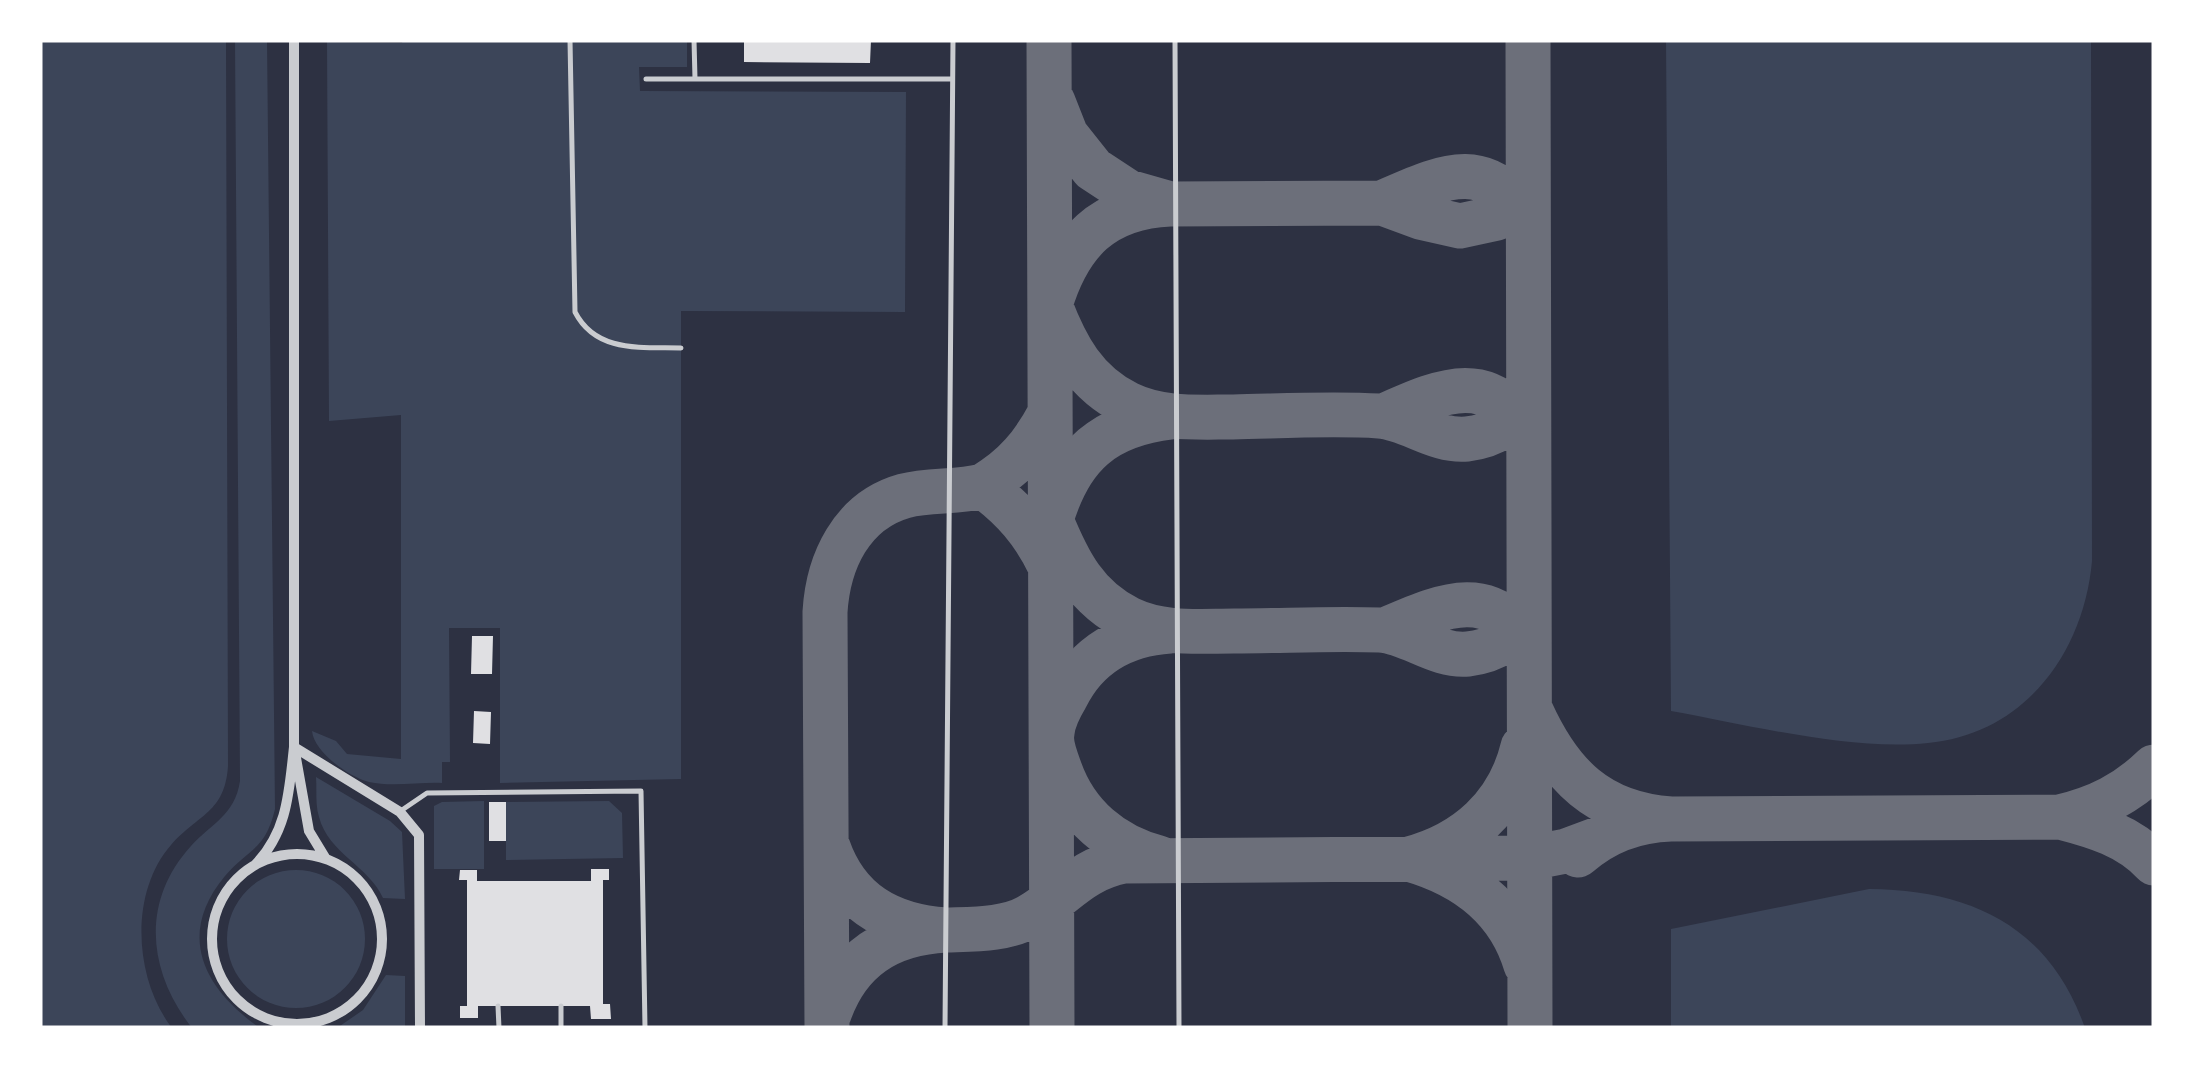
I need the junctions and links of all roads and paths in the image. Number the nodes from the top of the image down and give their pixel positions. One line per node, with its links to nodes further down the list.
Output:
1 (294, 40): 10 (street)
2 (570, 40): 9 (lane)
3 (694, 40): 7 (lane)
4 (952, 40): 8 (lane)
5 (1176, 40): 23 (lane)
6 (646, 79): 7 (lane)
7 (694, 79): 8 (lane)
8 (952, 79): 22 (lane)
9 (680, 348)
10 (294, 747): 11 (street); 12 (street); 13 (street)
11 (400, 812): 18 (street); 21 (lane)
12 (326, 859): 13 (street); 16 (street)
13 (255, 865): 16 (street)
14 (498, 1006): 19 (lane)
15 (561, 1006): 20 (lane)
16 (257, 1013): 17 (street)
17 (278, 1028)
18 (420, 1028)
19 (499, 1028)
20 (561, 1028)
21 (645, 1028)
22 (945, 1028)
23 (1179, 1028)

